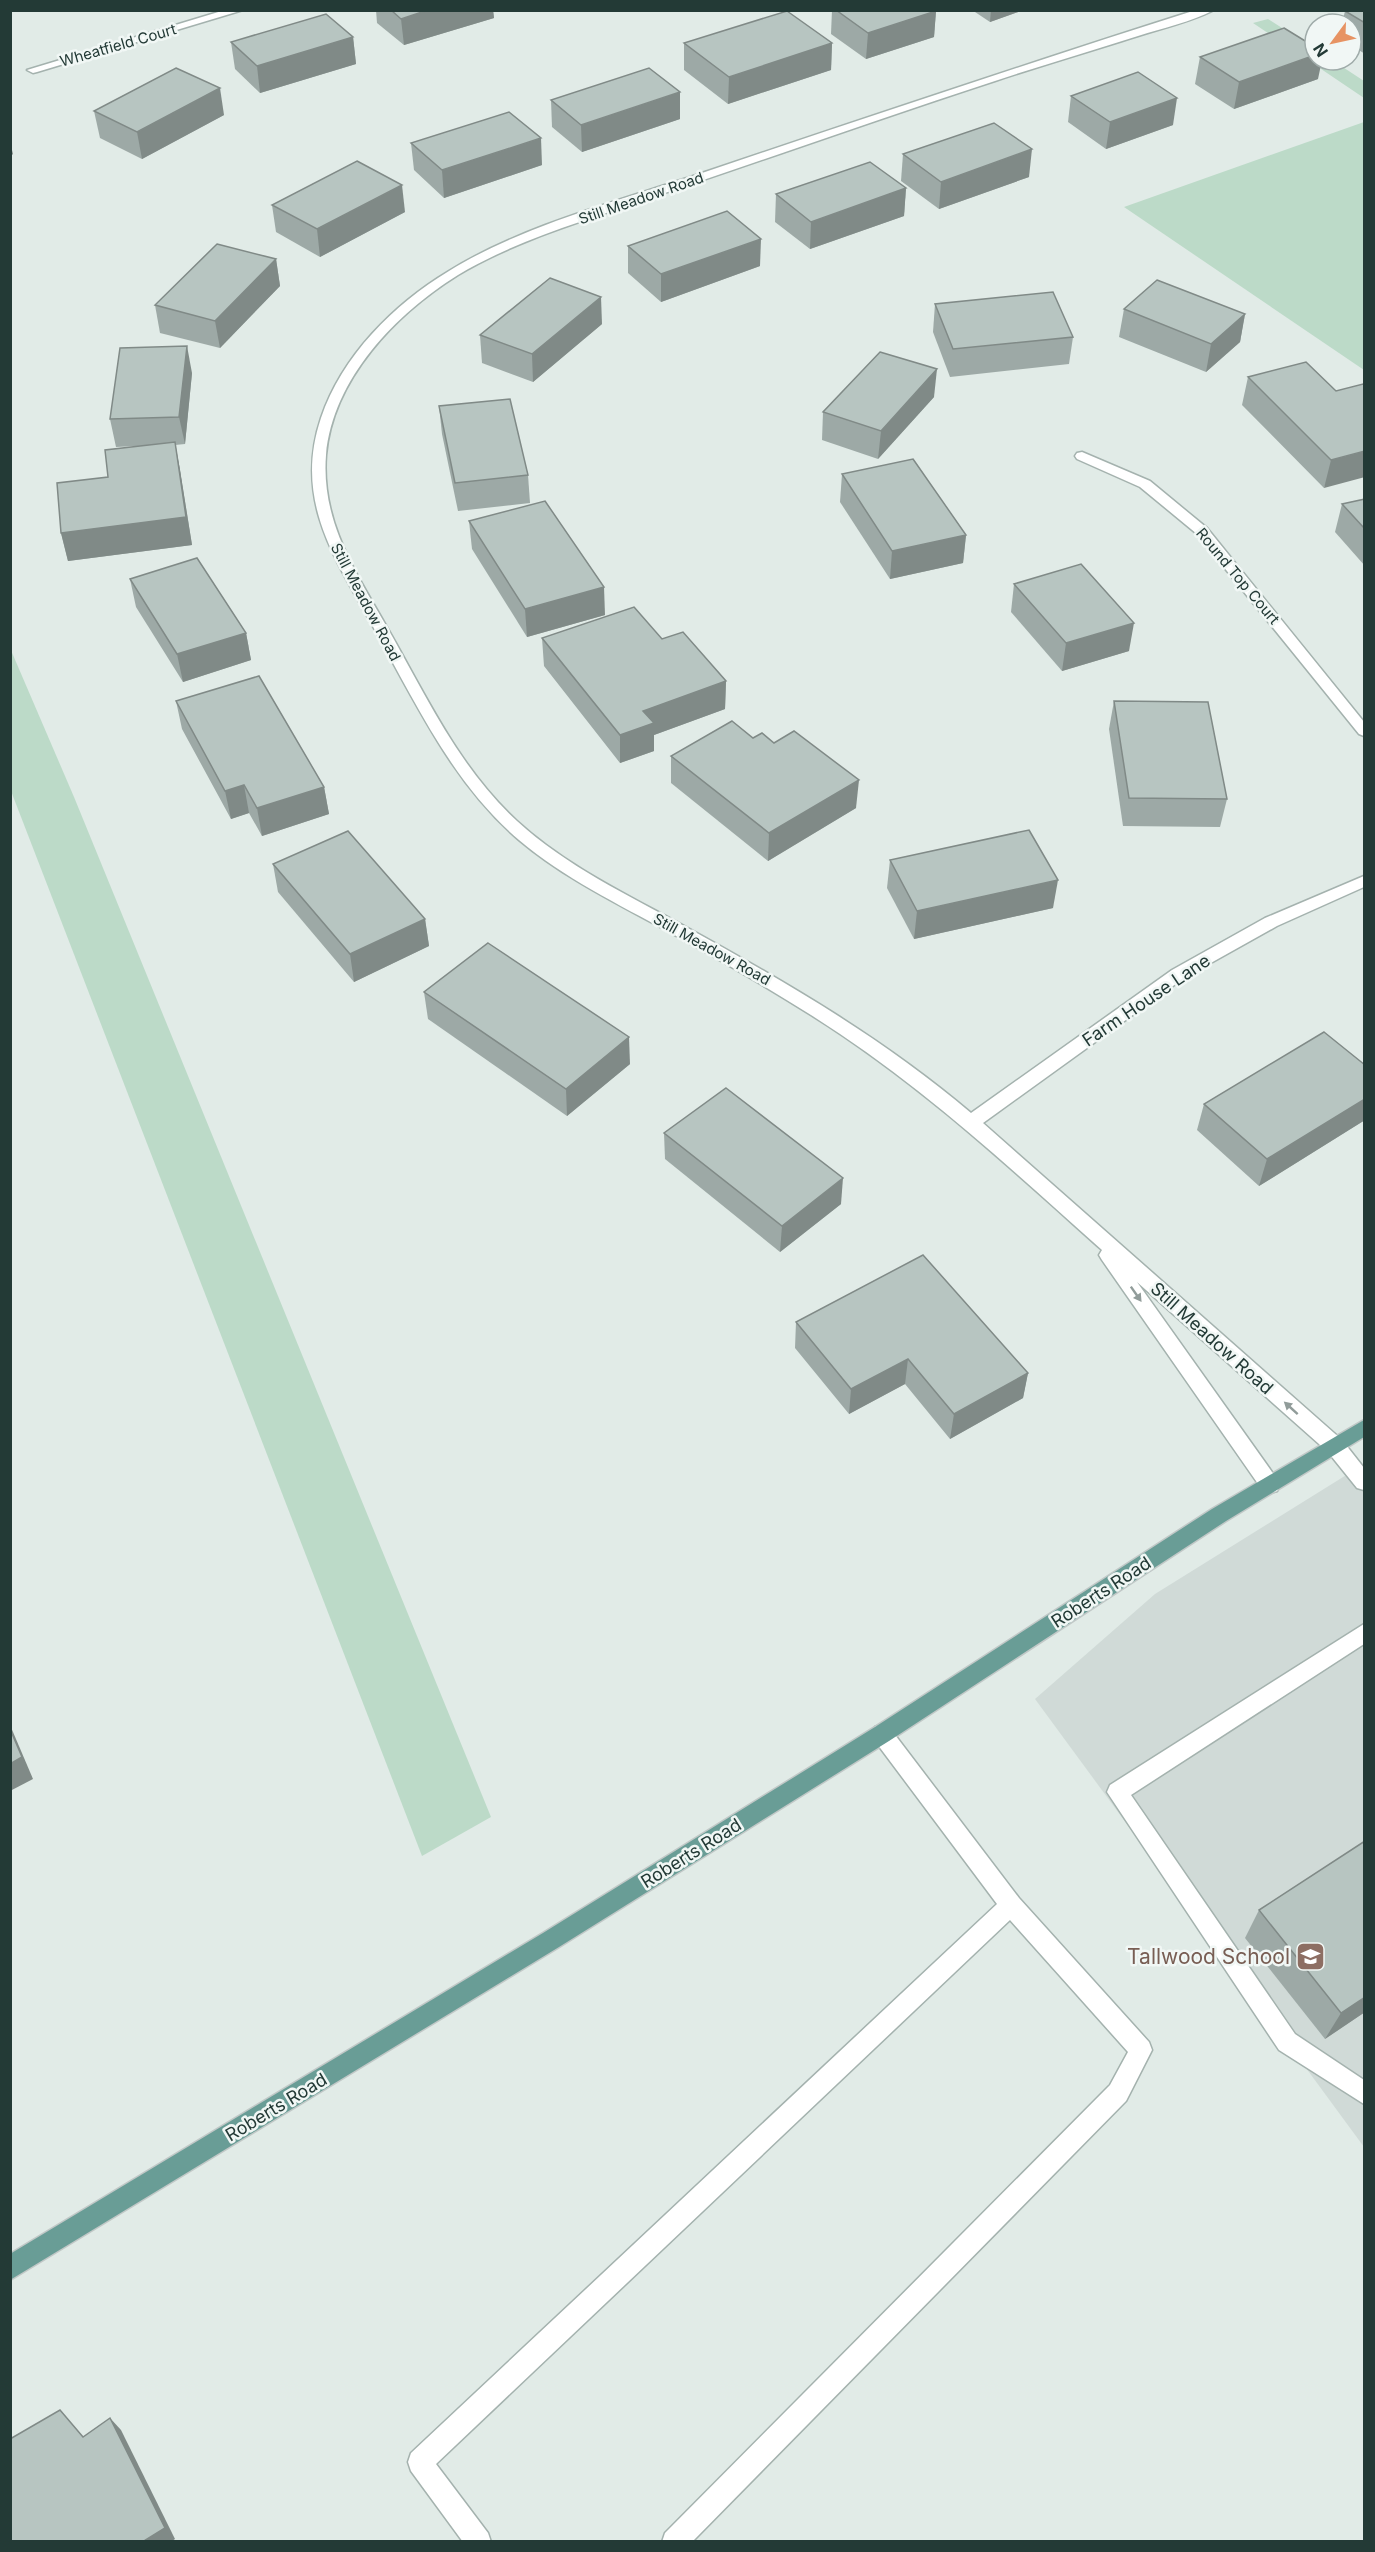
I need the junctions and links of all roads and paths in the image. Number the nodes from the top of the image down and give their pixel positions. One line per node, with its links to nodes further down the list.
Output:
1 (238, 10): 3 (street, Wheatfield Court)
2 (1209, 10): 7 (street, Still Meadow Road)
3 (33, 70)
4 (1082, 456): 5 (street, Round Top Court)
5 (1365, 731)
6 (1365, 882): 7 (street, Farm House Lane)
7 (971, 1122): 8 (street, Still Meadow Road)
8 (1090, 1229): 10 (street, Still Meadow Road, one-way to 8); 12 (street, Still Meadow Road, one-way to 12)
9 (1365, 1428): 10 (main road, Roberts Road)
10 (1335, 1446): 11 (street, Still Meadow Road); 12 (main road, Roberts Road)
11 (1365, 1482)
12 (1270, 1485): 14 (main road, Roberts Road)
13 (1365, 1633): 16 (street)
14 (882, 1734): 15 (street); 17 (main road, Roberts Road)
15 (1011, 1905): 18 (street); 19 (street)
16 (1365, 2093)
17 (10, 2268)
18 (479, 2541)
19 (674, 2541)

